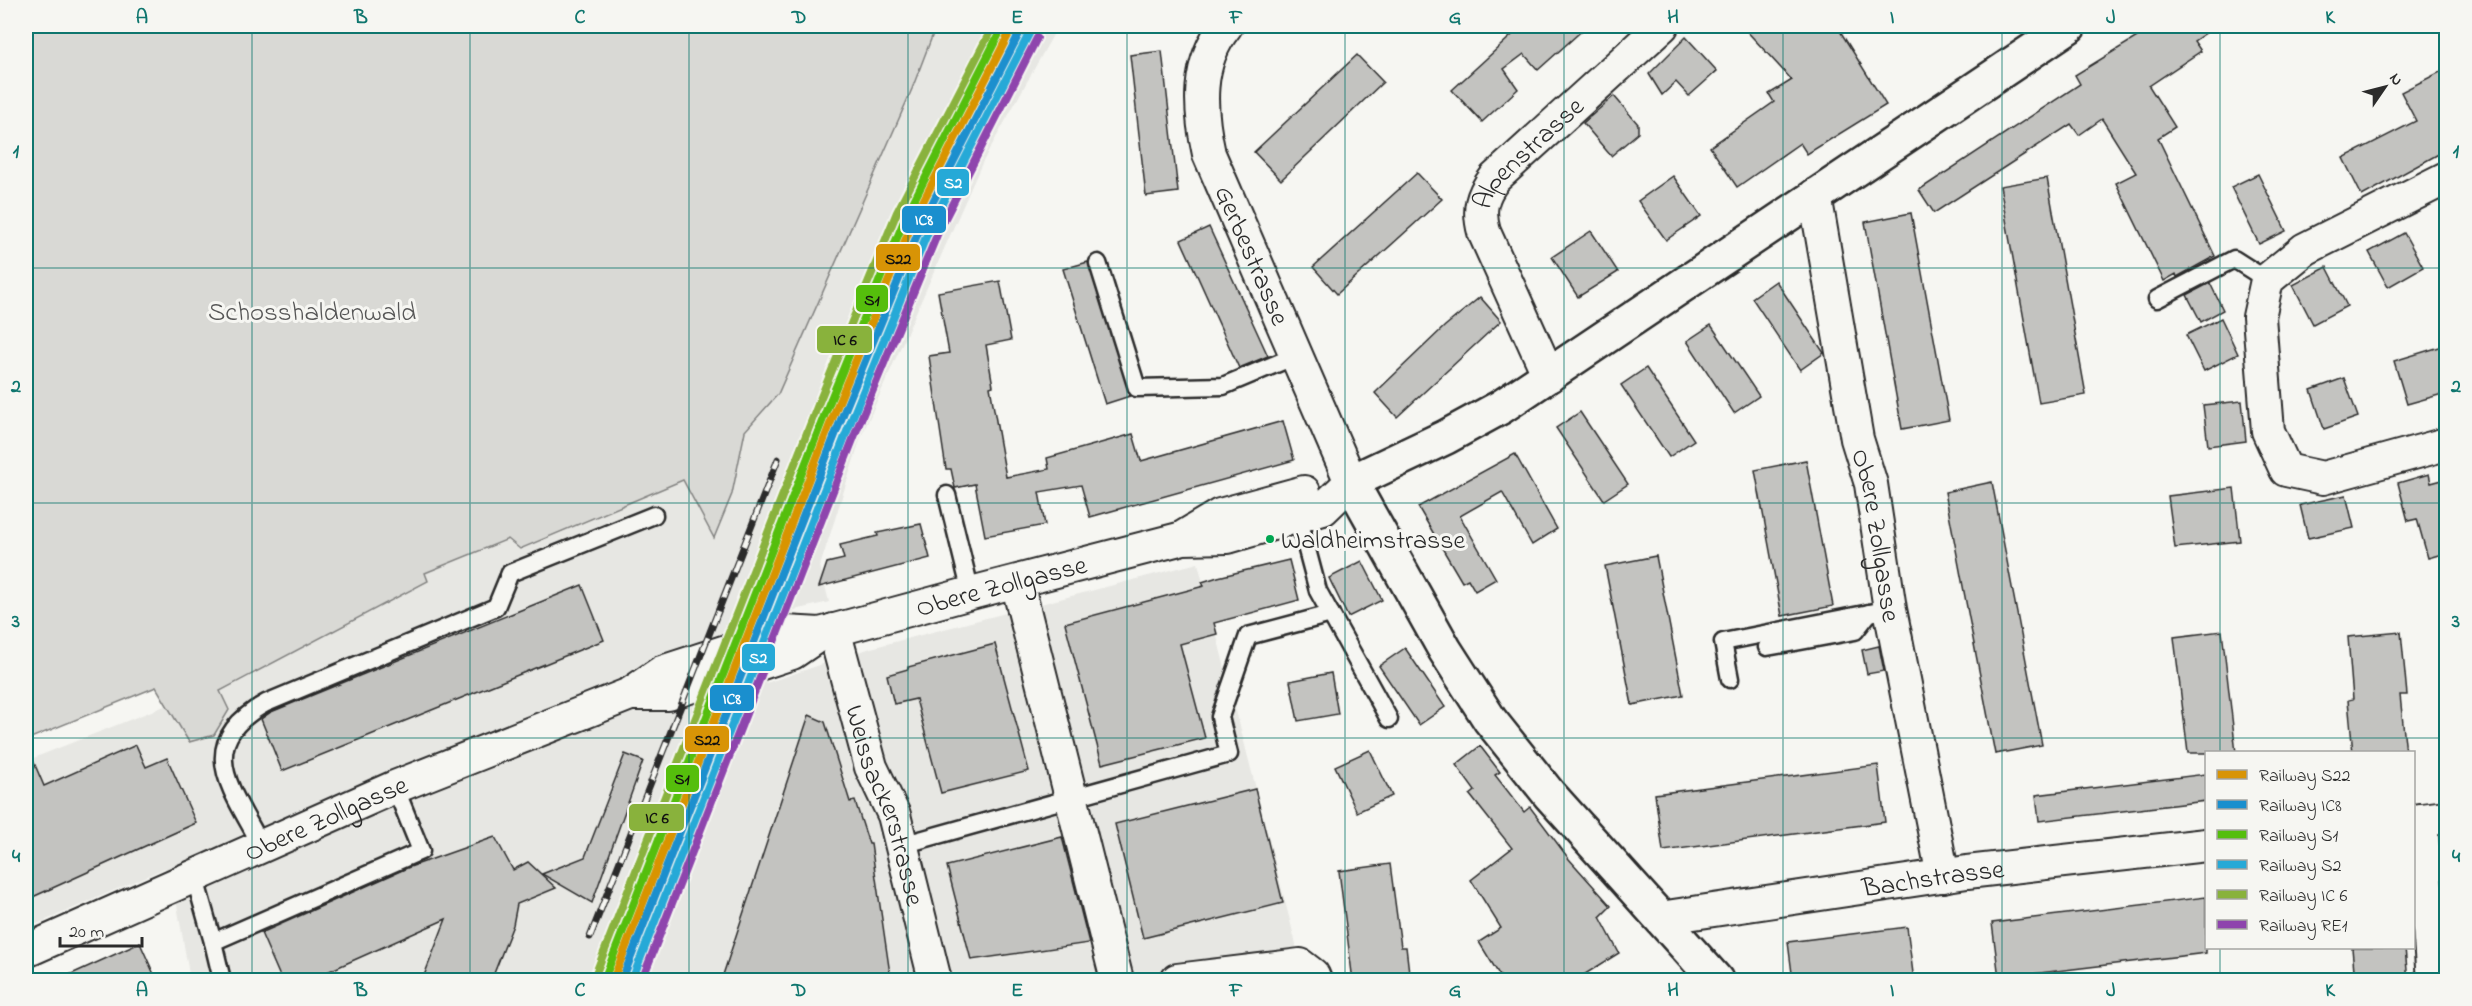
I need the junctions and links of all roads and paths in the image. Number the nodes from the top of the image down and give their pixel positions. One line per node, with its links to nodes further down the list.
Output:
1 (1226, 26): 9 (street, Gerbestrasse)
2 (1662, 26): 10 (street, Alpenstrasse)
3 (2069, 26): 5 (street, Obere Zollgasse)
4 (2446, 178): 7 (street)
5 (1815, 195): 10 (street, Obere Zollgasse); 19 (street, Obere Zollgasse)
6 (1098, 263): 9 (lane)
7 (2267, 280): 8 (lane); 11 (street)
8 (2157, 299)
9 (1295, 356): 12 (street, Gerbestrasse)
10 (1550, 376): 12 (street, Obere Zollgasse)
11 (2446, 444)
12 (1351, 482): 15 (street, Obere Zollgasse); 16 (street, Obere Zollgasse); 33 (street)
13 (947, 495): 18 (lane)
14 (654, 514): 28 (lane)
15 (1298, 516): 16 (street, Obere Zollgasse); 20 (lane)
16 (1183, 538): 17 (street, Obere Zollgasse)
17 (1017, 582): 18 (street, Obere Zollgasse); 26 (street)
18 (971, 593): 21 (street, Obere Zollgasse)
19 (1880, 611): 22 (lane); 23 (lane); 32 (street, Obere Zollgasse)
20 (1331, 614): 24 (lane); 26 (lane)
21 (827, 632): 25 (street, Obere Zollgasse); 29 (street, Weissackerstrasse)
22 (1767, 647)
23 (1730, 679)
24 (1389, 719)
25 (395, 788): 28 (street, Obere Zollgasse); 34 (lane)
26 (1072, 798): 29 (lane); 38 (street)
27 (2427, 820): 42 (street)
28 (261, 845): 31 (street, Obere Zollgasse)
29 (902, 845): 37 (street, Weissackerstrasse)
30 (2205, 845): 32 (street, Bachstrasse)
31 (194, 875): 34 (lane); 35 (street, Obere Zollgasse)
32 (1943, 876): 33 (street, Bachstrasse)
33 (1660, 918): 41 (street)
34 (213, 942): 36 (lane)
35 (26, 951)
36 (222, 981)
37 (935, 981)
38 (1117, 981)
39 (1177, 981): 40 (street)
40 (1315, 981)
41 (1716, 981)
42 (2433, 981)

